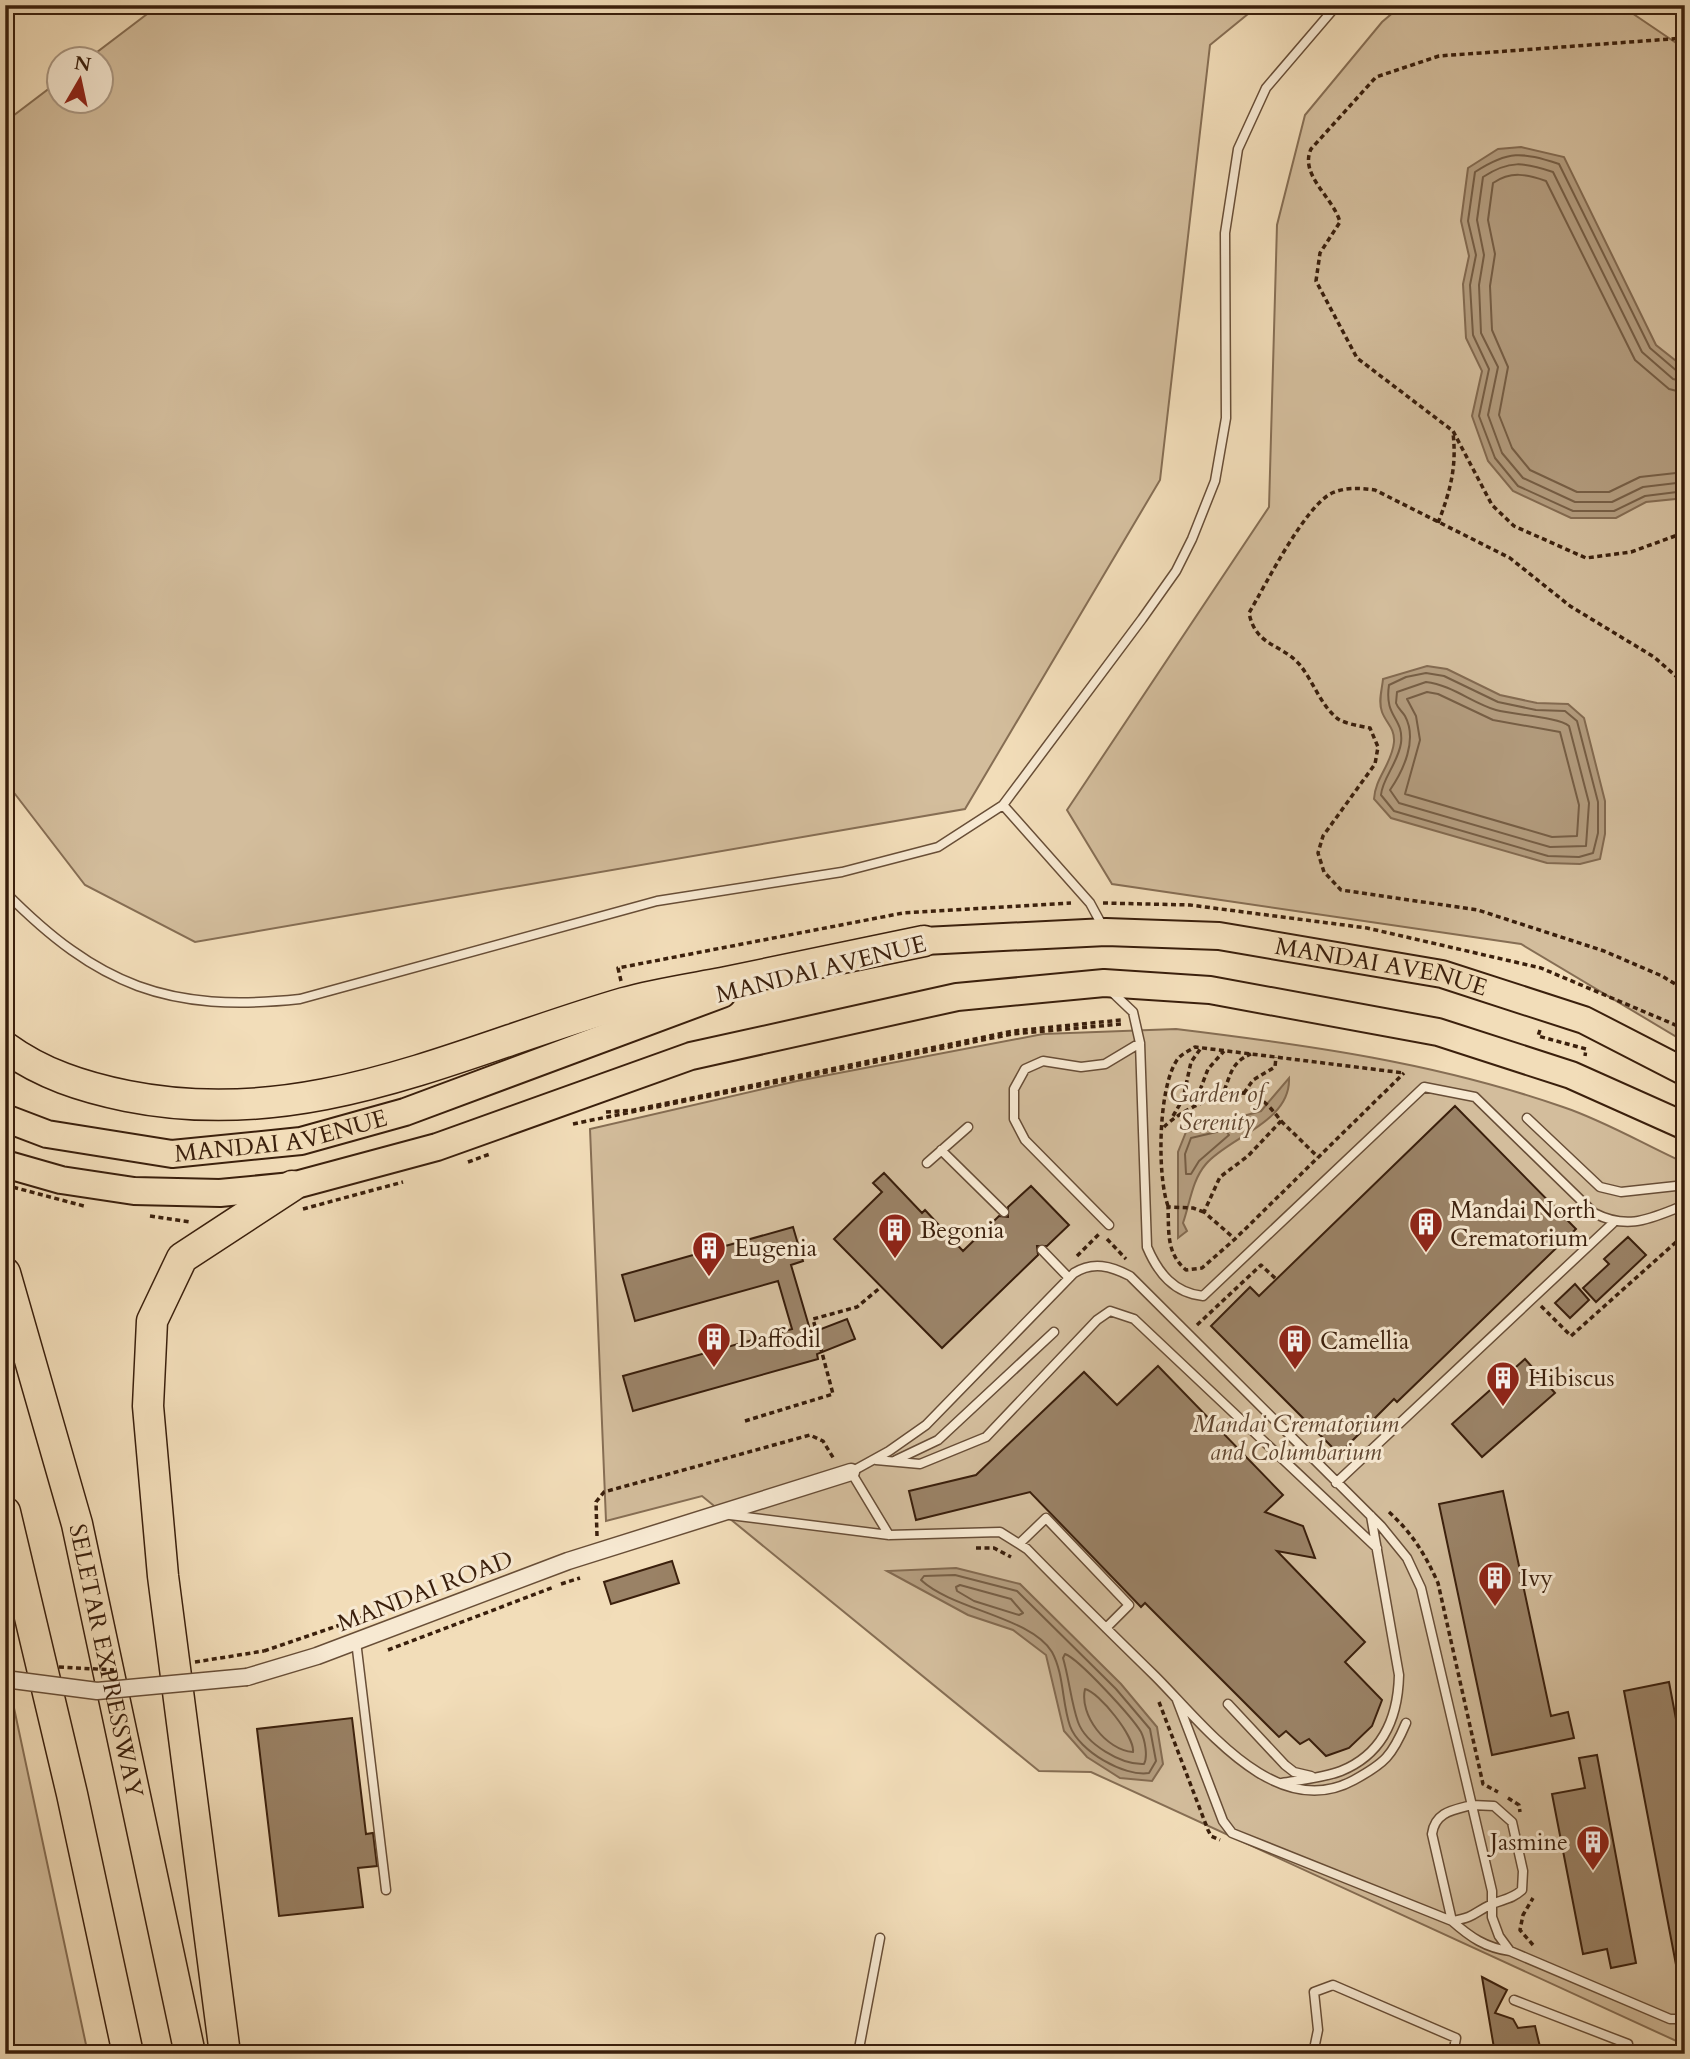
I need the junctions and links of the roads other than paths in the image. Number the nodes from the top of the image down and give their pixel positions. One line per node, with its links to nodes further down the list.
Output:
1 (1337, 5): 2 (lane)
2 (1003, 805): 3 (lane); 4 (lane)
3 (5, 892)
4 (1107, 932): 5 (main road, MANDAI AVENUE); 9 (main road, MANDAI AVENUE)
5 (924, 941): 8 (highway); 10 (main road, MANDAI AVENUE)
6 (1089, 985): 7 (lane); 12 (main road, MANDAI AVENUE); 18 (main road, MANDAI AVENUE)
7 (1140, 1043): 21 (lane); 22 (lane)
8 (5, 1047)
9 (1685, 1072)
10 (5, 1118)
11 (1527, 1118): 17 (lane)
12 (1685, 1126)
13 (968, 1127): 14 (lane)
14 (941, 1150): 15 (lane); 20 (lane)
15 (927, 1163)
16 (5, 1164): 18 (main road, MANDAI AVENUE)
17 (1685, 1185)
18 (292, 1186): 55 (highway)
19 (1685, 1205): 21 (lane)
20 (1004, 1212)
21 (1613, 1223): 30 (lane)
22 (1109, 1225)
23 (1042, 1250): 25 (lane)
24 (5, 1273): 54 (highway, SELETAR EXPRESSWAY)
25 (1069, 1278): 27 (lane); 30 (lane)
26 (1054, 1332): 28 (lane)
27 (874, 1460): 28 (lane); 29 (lane)
28 (894, 1462): 36 (lane)
29 (844, 1468): 32 (street, MANDAI ROAD); 34 (lane)
30 (1336, 1483): 33 (lane)
31 (5, 1512): 53 (highway)
32 (717, 1513): 34 (lane); 38 (street, MANDAI ROAD)
33 (1371, 1516): 36 (lane); 45 (lane)
34 (889, 1535): 35 (lane)
35 (1019, 1544): 37 (lane); 37 (lane)
36 (1377, 1548): 43 (lane)
37 (1106, 1628): 40 (lane)
38 (356, 1641): 39 (street, MANDAI ROAD, bridge); 46 (lane)
39 (5, 1679)
40 (1176, 1697): 44 (lane); 48 (lane)
41 (1228, 1704): 43 (lane)
42 (1406, 1723): 44 (lane)
43 (1314, 1777): 44 (lane)
44 (1282, 1783)
45 (1472, 1805): 47 (lane); 47 (lane); 48 (lane)
46 (386, 1890)
47 (1492, 1905): 48 (lane); 50 (lane)
48 (1452, 1922): 50 (lane)
49 (880, 1938): 56 (lane)
50 (1510, 1951): 52 (lane)
51 (1514, 2000): 59 (lane)
52 (1685, 2019)
53 (128, 2054)
54 (190, 2054)
55 (225, 2054)
56 (858, 2054)
57 (1313, 2054): 58 (lane)
58 (1453, 2054)
59 (1629, 2054)

